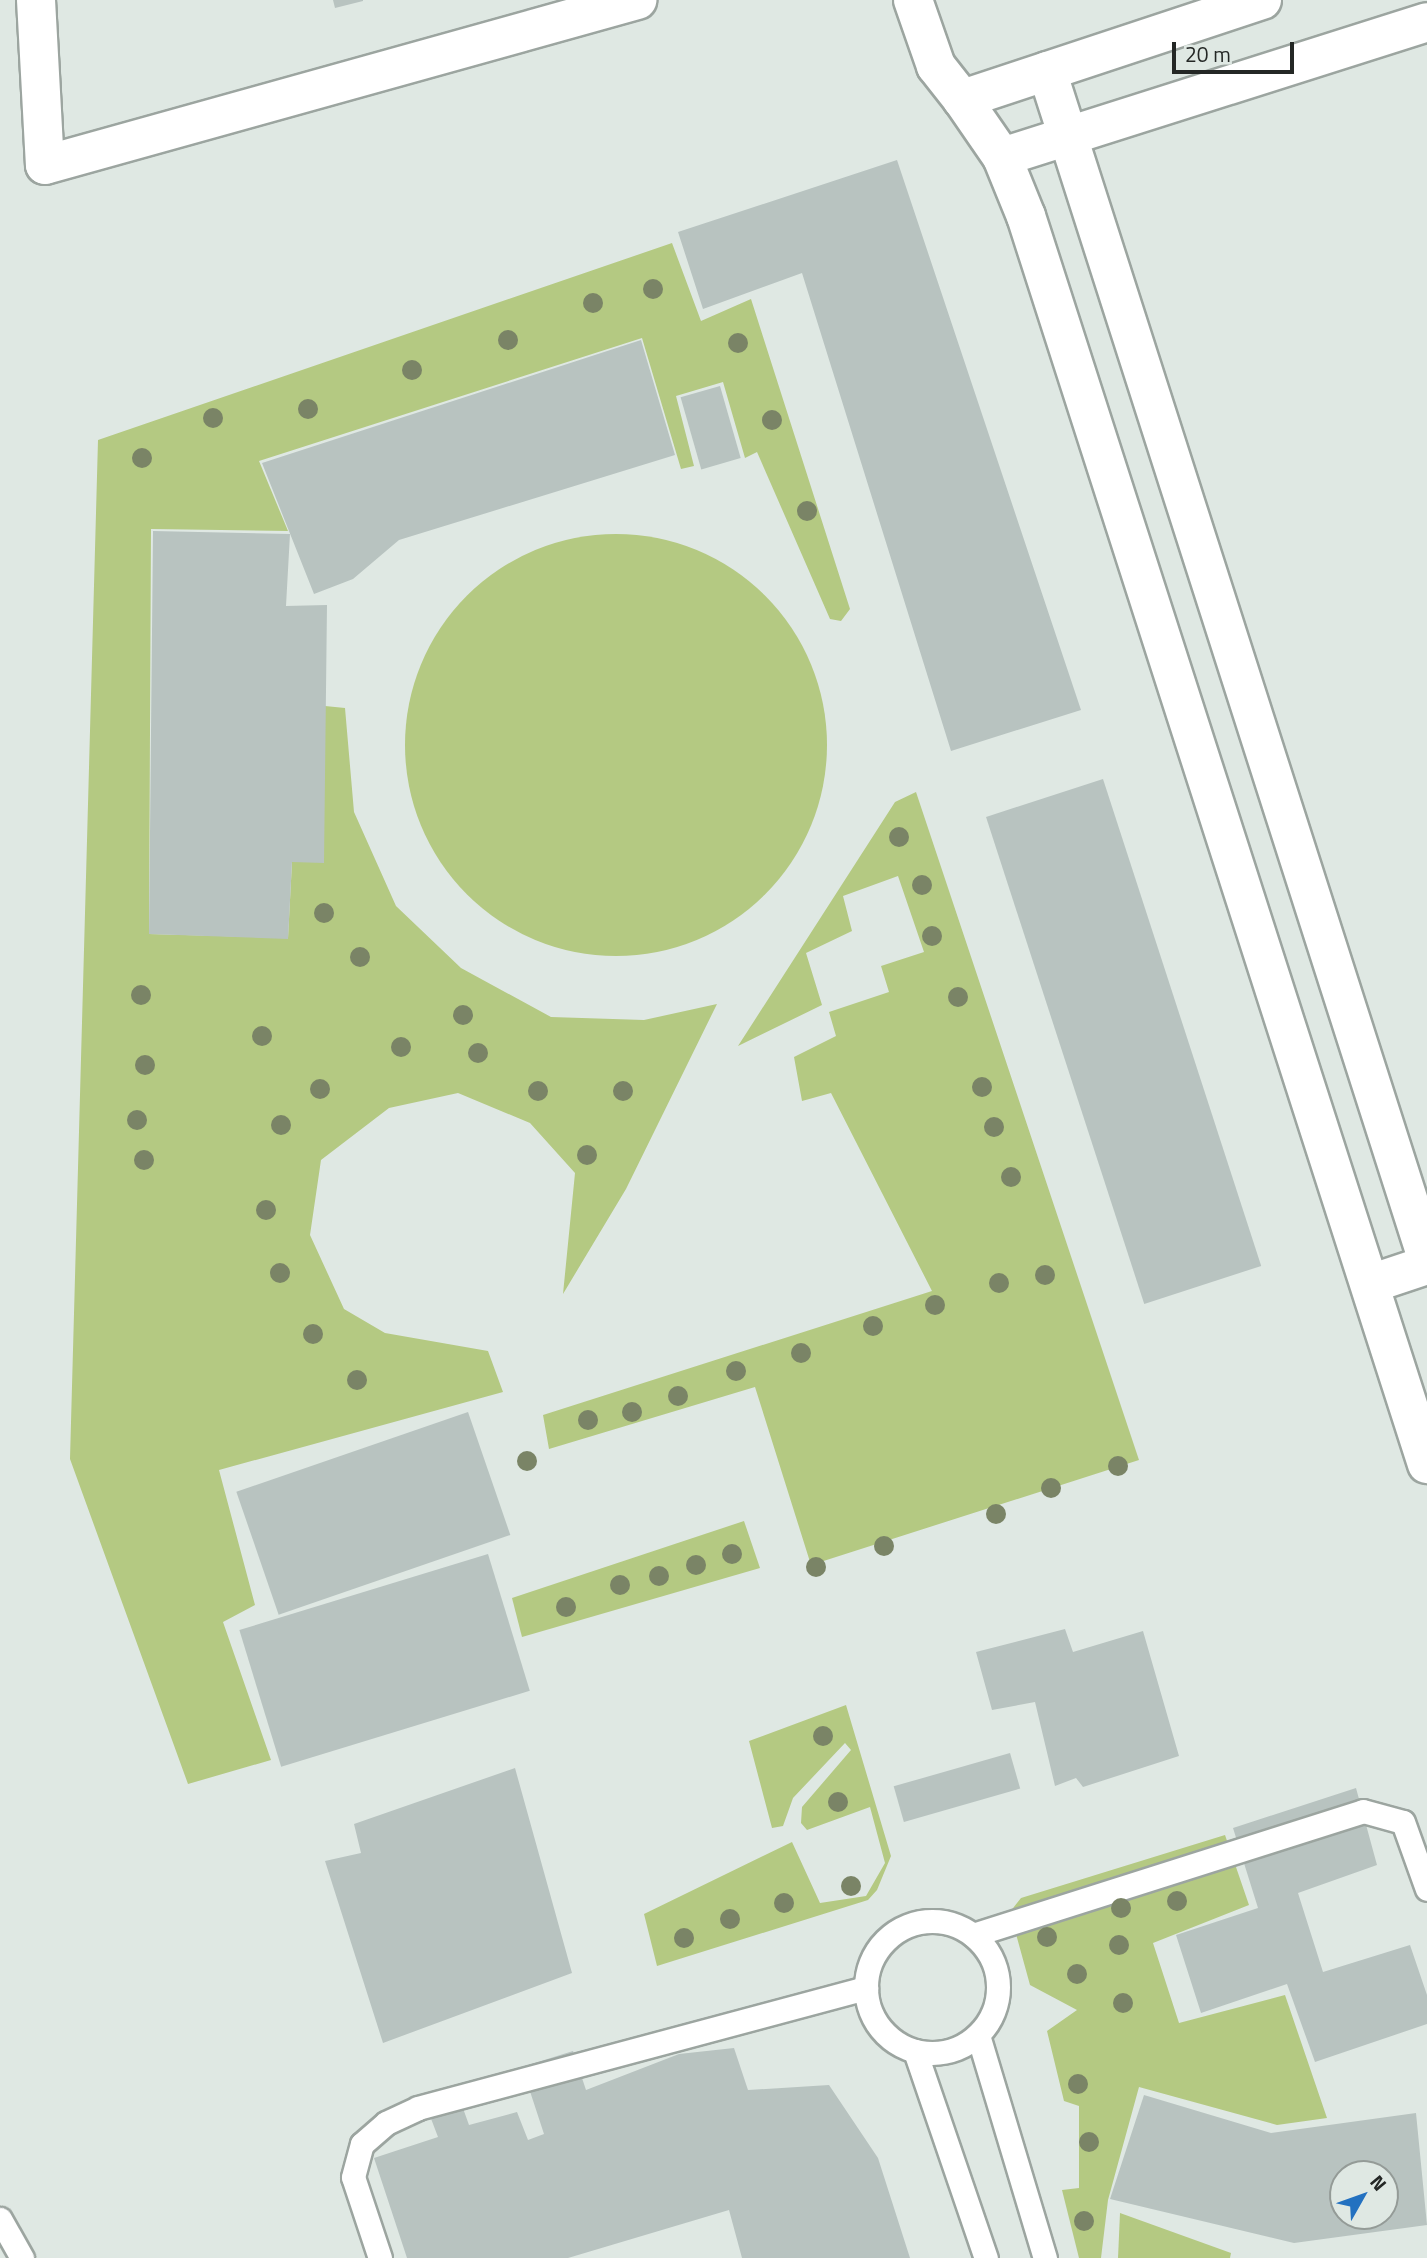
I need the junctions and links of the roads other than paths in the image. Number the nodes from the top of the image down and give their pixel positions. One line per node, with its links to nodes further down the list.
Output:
1 (36, 0): 2 (street)
2 (637, 0)
3 (913, 0): 7 (street)
4 (1262, 0): 6 (street)
5 (1427, 22): 8 (street)
6 (1047, 71): 7 (street); 8 (street)
7 (962, 99): 9 (street)
8 (1069, 135): 9 (street); 10 (street)
9 (1002, 157): 12 (street)
10 (1427, 1258)
11 (1427, 1265): 12 (street)
12 (1370, 1284): 13 (street)
13 (1427, 1464)
14 (1427, 1889): 15 (lane)
15 (973, 1935): 16 (lane); 17 (lane)
16 (866, 1988): 18 (lane); 21 (lane)
17 (978, 2035): 18 (lane); 23 (lane)
18 (915, 2051): 22 (lane)
19 (0, 2219): 20 (lane)
20 (22, 2258)
21 (380, 2258)
22 (986, 2258)
23 (1045, 2258)

